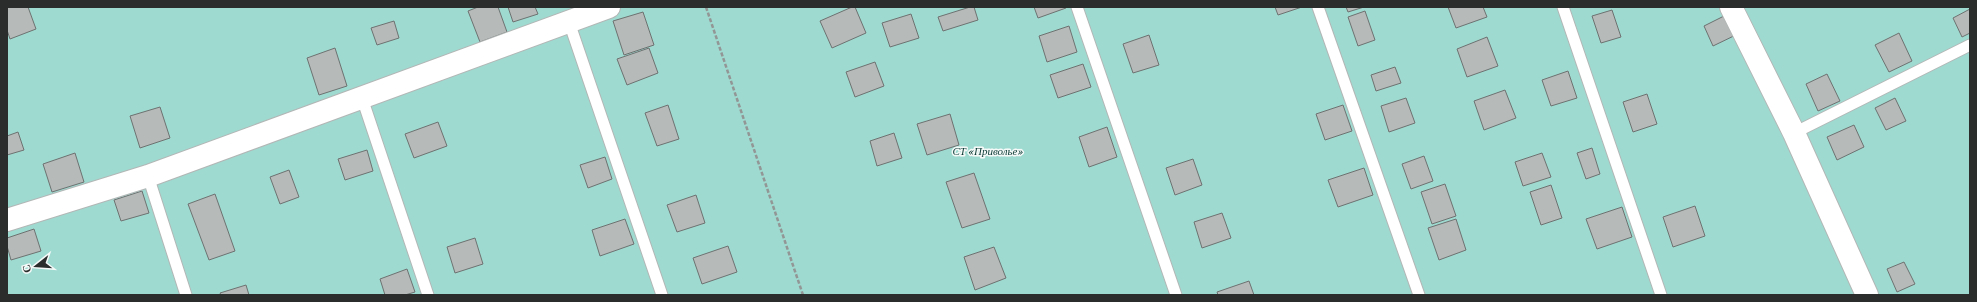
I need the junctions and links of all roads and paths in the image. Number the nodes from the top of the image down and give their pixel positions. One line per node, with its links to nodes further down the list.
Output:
1 (609, 7): 7 (street)
2 (706, 7): 16 (path)
3 (1077, 7): 17 (lane)
4 (1318, 7): 18 (lane)
5 (1563, 7): 19 (lane)
6 (1731, 7): 10 (street)
7 (569, 22): 9 (street); 15 (lane)
8 (1970, 45): 10 (lane)
9 (362, 98): 11 (street); 14 (lane)
10 (1794, 133): 20 (street)
11 (148, 176): 12 (street); 13 (lane)
12 (7, 220)
13 (186, 295)
14 (428, 295)
15 (662, 295)
16 (803, 295)
17 (1176, 295)
18 (1419, 295)
19 (1661, 295)
20 (1867, 295)

